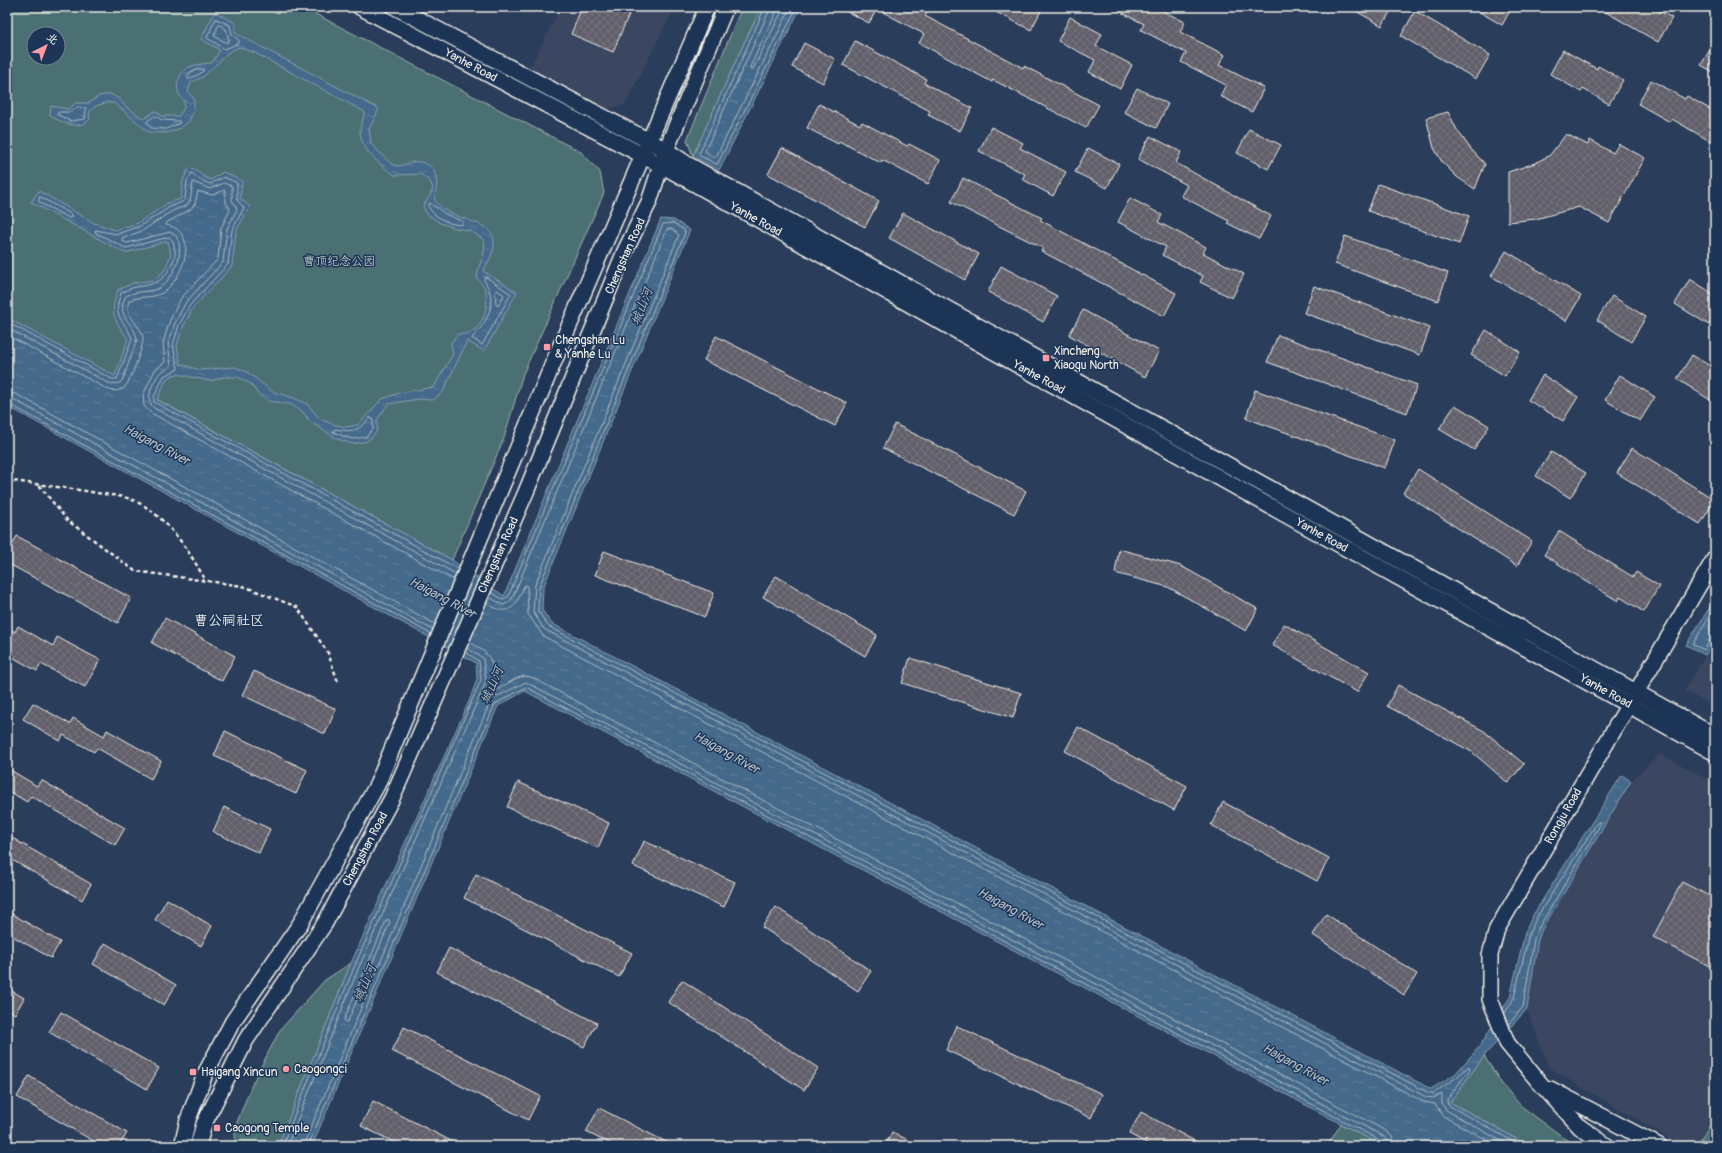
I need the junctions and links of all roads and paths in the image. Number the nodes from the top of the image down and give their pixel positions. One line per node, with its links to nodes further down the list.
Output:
1 (360, 7): 5 (street, Yanhe Road)
2 (395, 7): 5 (street, Yanhe Road)
3 (707, 7): 5 (street, Chengshan Road)
4 (726, 7): 6 (street, Chengshan Road)
5 (647, 149): 6 (street, Yanhe Road); 7 (street, Yanhe Road); 17 (street, Chengshan Road)
6 (666, 150): 7 (street, Chengshan Road); 13 (street, Yanhe Road)
7 (661, 165): 13 (street, Yanhe Road); 18 (street, Chengshan Road)
8 (7, 480): 9 (path)
9 (39, 486): 11 (path); 11 (path)
10 (1715, 558): 13 (street, Rongju Road)
11 (204, 580): 12 (path)
12 (338, 682)
13 (1632, 698): 14 (street, Yanhe Road); 15 (street, Yanhe Road); 16 (street, Rongju Road)
14 (1715, 736)
15 (1715, 752)
16 (1539, 1082): 19 (street, Rongju Road); 20 (street)
17 (182, 1146)
18 (198, 1146)
19 (1608, 1146)
20 (1660, 1146)

